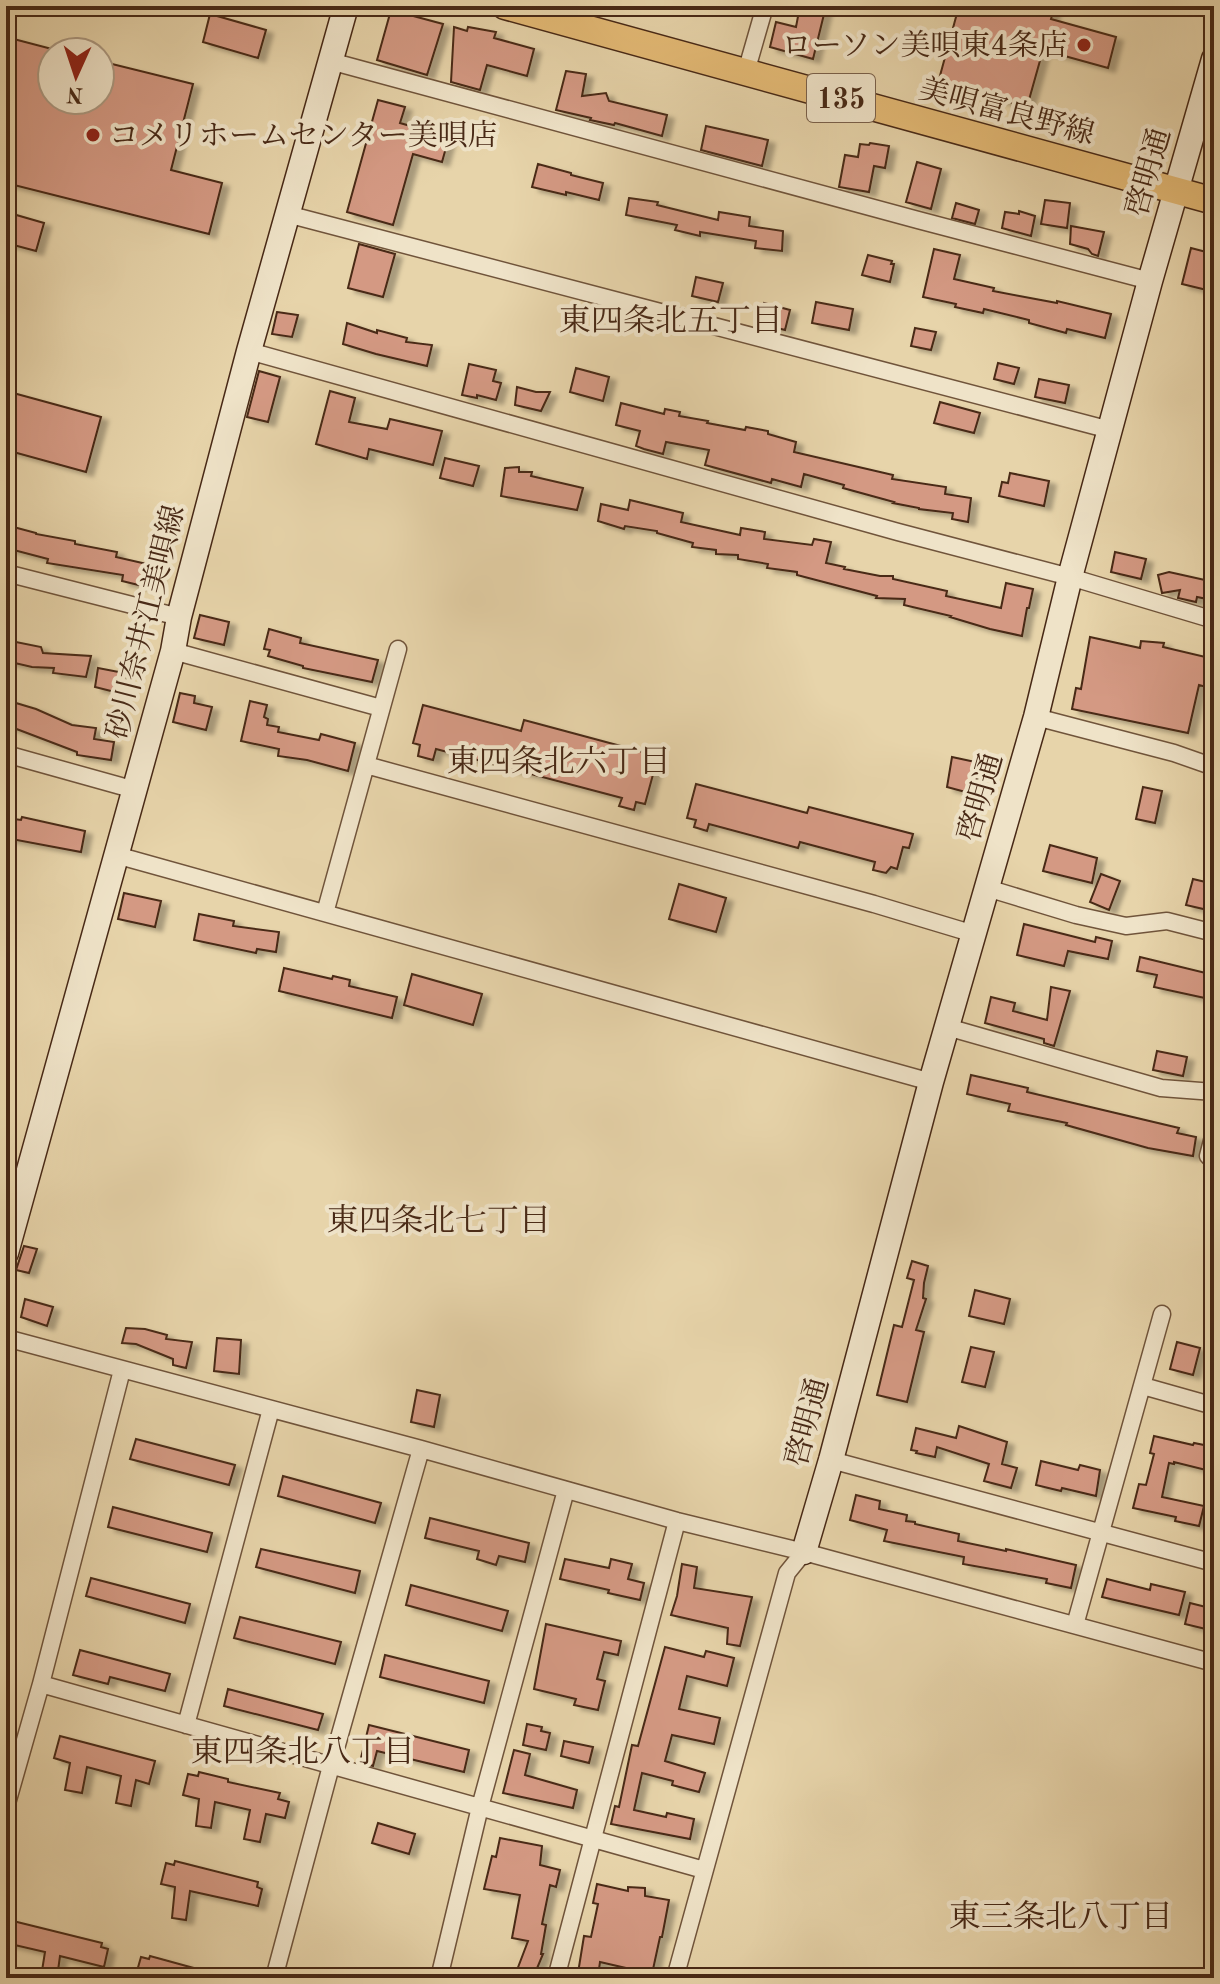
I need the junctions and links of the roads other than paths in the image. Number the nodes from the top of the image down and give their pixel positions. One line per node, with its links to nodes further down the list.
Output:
1 (346, 6): 5 (street, 砂川奈井江美唄線)
2 (505, 6): 6 (main road, 美唄富良野線 / 135)
3 (765, 6): 6 (street)
4 (1214, 59): 7 (street, 啓明通)
5 (330, 61): 9 (street, 砂川奈井江美唄線); 10 (street)
6 (746, 72): 7 (main road, 美唄富良野線 / 135)
7 (1176, 190): 8 (main road, 美唄富良野線 / 135); 10 (street, 啓明通)
8 (1214, 201)
9 (287, 214): 11 (street, 砂川奈井江美唄線); 12 (street)
10 (1150, 281): 12 (street, 啓明通)
11 (249, 351): 14 (street); 15 (street, 砂川奈井江美唄線)
12 (1110, 430): 14 (street, 啓明通)
13 (6, 573): 15 (street)
14 (1070, 577): 16 (street); 20 (street, 啓明通)
15 (179, 617): 18 (street, 砂川奈井江美唄線)
16 (1214, 620)
17 (398, 649): 19 (street)
18 (173, 651): 19 (street); 24 (street, 砂川奈井江美唄線)
19 (381, 708): 22 (street)
20 (1036, 717): 23 (street); 26 (street, 啓明通)
21 (6, 754): 24 (street)
22 (366, 765): 27 (street); 29 (street)
23 (1214, 767)
24 (135, 790): 25 (street, 砂川奈井江美唄線)
25 (116, 855): 27 (street); 35 (street, 砂川奈井江美唄線)
26 (987, 888): 28 (street); 29 (street, 啓明通)
27 (325, 913): 31 (street)
28 (1214, 933)
29 (974, 934): 30 (street, 啓明通)
30 (947, 1027): 31 (street, 啓明通); 32 (street)
31 (931, 1082): 43 (street, 啓明通)
32 (1214, 1092)
33 (1214, 1133): 34 (street)
34 (1208, 1156)
35 (6, 1253)
36 (1162, 1314): 39 (street)
37 (6, 1338): 38 (street)
38 (122, 1370): 41 (street); 51 (street)
39 (1143, 1386): 40 (street); 46 (street)
40 (1214, 1406)
41 (271, 1409): 42 (street); 52 (street)
42 (421, 1449): 44 (street); 53 (street)
43 (831, 1460): 46 (street); 47 (street, 啓明通)
44 (566, 1490): 45 (street); 55 (street)
45 (677, 1521): 47 (street); 56 (street)
46 (1100, 1532): 48 (street); 49 (street)
47 (804, 1552): 49 (street); 57 (street)
48 (1214, 1563)
49 (1075, 1625): 50 (street)
50 (1214, 1663)
51 (41, 1684): 52 (street); 54 (street)
52 (186, 1725): 53 (street)
53 (331, 1766): 55 (street); 58 (street)
54 (6, 1807)
55 (480, 1807): 56 (street); 59 (street)
56 (593, 1837): 57 (street); 60 (street)
57 (704, 1870): 61 (street)
58 (274, 1978)
59 (439, 1978)
60 (556, 1978)
61 (675, 1978)

